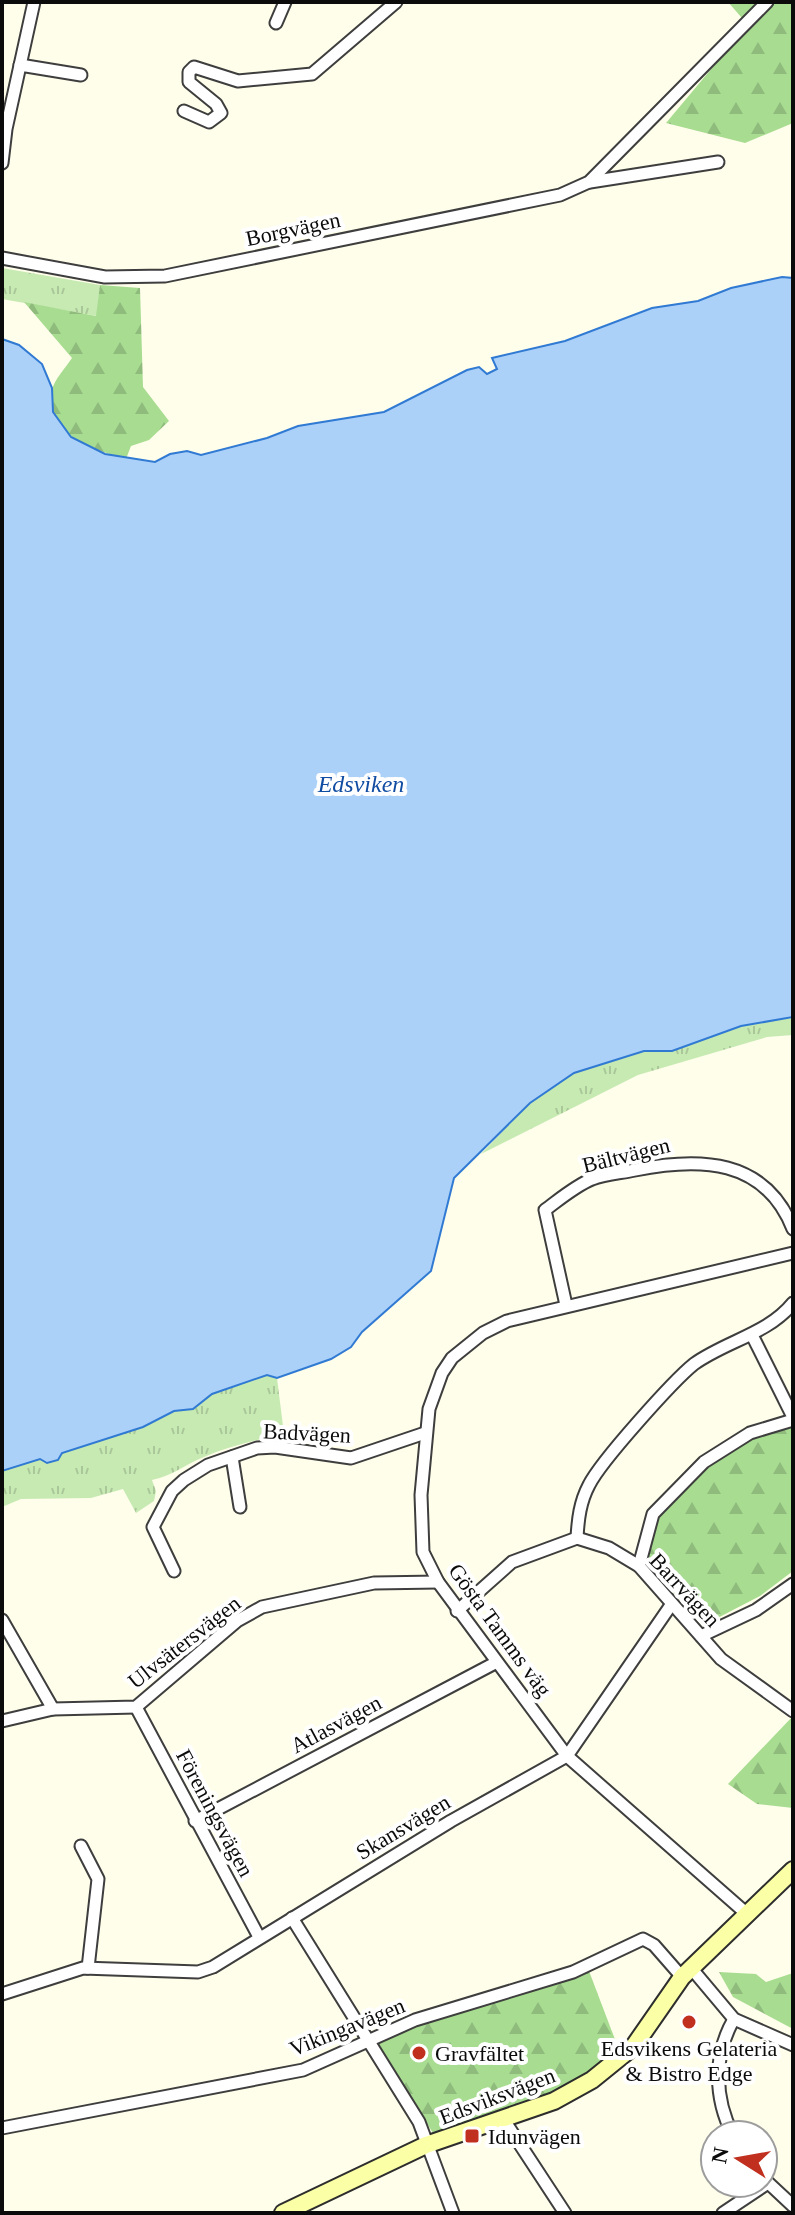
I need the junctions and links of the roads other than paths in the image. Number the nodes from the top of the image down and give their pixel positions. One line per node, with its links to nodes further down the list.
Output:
1 (34, 2): 6 (street)
2 (285, 2): 5 (street)
3 (396, 2): 8 (street)
4 (767, 2): 11 (street, Borgvägen)
5 (276, 23)
6 (20, 65): 7 (street); 10 (street)
7 (81, 75)
8 (184, 111)
9 (718, 162): 11 (street, Borgvägen)
10 (2, 163)
11 (589, 182): 12 (street, Borgvägen)
12 (2, 258)
13 (793, 1229): 16 (street, Bältvägen)
14 (793, 1253): 16 (street, Gösta Tamms väg)
15 (793, 1303): 17 (street)
16 (566, 1305): 19 (street, Gösta Tamms väg)
17 (752, 1335): 18 (street); 22 (street)
18 (793, 1419): 23 (street)
19 (425, 1433): 20 (street, Badvägen); 25 (street, Gösta Tamms väg)
20 (232, 1457): 21 (street); 24 (street, Badvägen)
21 (240, 1507)
22 (577, 1538): 23 (street, Barrvägen); 28 (street)
23 (639, 1566): 27 (street, Barrvägen)
24 (174, 1571)
25 (438, 1582): 28 (street, Gösta Tamms väg); 32 (street, Ulvsätersvägen)
26 (793, 1584): 30 (street)
27 (671, 1605): 30 (street, Barrvägen); 36 (street, Skansvägen)
28 (457, 1611): 31 (street, Gösta Tamms väg)
29 (2, 1620): 33 (street)
30 (701, 1636): 34 (street, Barrvägen)
31 (495, 1663): 36 (street, Gösta Tamms väg); 37 (street, Atlasvägen)
32 (136, 1707): 33 (street, Ulvsätersvägen); 37 (street, Föreningsvägen)
33 (53, 1709): 35 (street, Ulvsätersvägen)
34 (793, 1711)
35 (2, 1721)
36 (567, 1756): 40 (street, Gösta Tamms väg); 41 (street, Skansvägen)
37 (195, 1821): 42 (street, Föreningsvägen)
38 (81, 1846): 43 (street)
39 (793, 1870): 40 (street, Edsviksvägen)
40 (747, 1914): 44 (street, Edsviksvägen)
41 (292, 1918): 42 (street, Skansvägen); 47 (street)
42 (259, 1937): 43 (street, Skansvägen)
43 (88, 1968): 45 (street, Skansvägen)
44 (687, 1973): 46 (street); 47 (street, Vikingavägen); 50 (street, Edsviksvägen)
45 (2, 1994)
46 (734, 2019): 48 (street); 49 (street)
47 (368, 2041): 51 (street, Vikingavägen); 52 (street)
48 (793, 2045)
49 (725, 2119)
50 (504, 2120): 52 (street, Edsviksvägen); 56 (street)
51 (2, 2128)
52 (426, 2145): 54 (street, Edsviksvägen); 55 (street)
53 (741, 2199): 57 (street)
54 (283, 2213)
55 (453, 2213)
56 (565, 2213)
57 (723, 2213)

